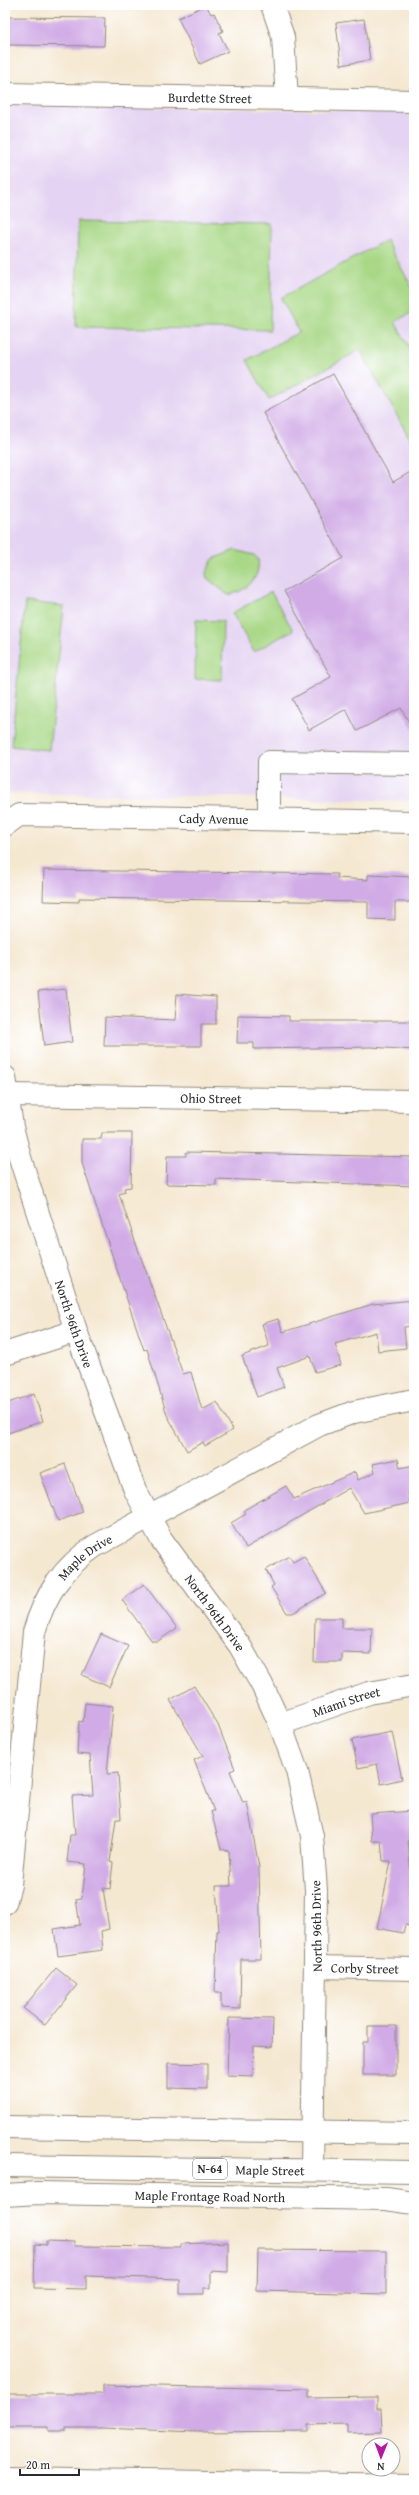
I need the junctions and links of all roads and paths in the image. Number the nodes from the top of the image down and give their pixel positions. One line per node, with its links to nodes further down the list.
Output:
1 (272, 5): 3 (street)
2 (5, 94): 3 (street, Burdette Street)
3 (287, 99): 4 (street, Burdette Street)
4 (414, 101)
5 (414, 764): 6 (street)
6 (269, 819): 7 (street, Cady Avenue); 8 (street, Cady Avenue)
7 (9, 821)
8 (414, 822)
9 (6, 1086): 10 (street, Ohio Street); 11 (street, North 96th Drive)
10 (414, 1101)
11 (76, 1331): 12 (street); 14 (street, North 96th Drive)
12 (5, 1354)
13 (414, 1400): 14 (street, Maple Drive)
14 (149, 1517): 16 (street, North 96th Drive); 17 (street, Maple Drive)
15 (414, 1685): 16 (street, Miami Street)
16 (280, 1724): 18 (street, North 96th Drive)
17 (5, 1903)
18 (316, 1967): 19 (street, Corby Street); 21 (street, North 96th Drive)
19 (414, 1969)
20 (5, 2127): 21 (street)
21 (313, 2132): 22 (street); 24 (street, North 96th Drive)
22 (414, 2133)
23 (5, 2166): 24 (street, Maple Street / N-64)
24 (312, 2170): 25 (street, Maple Street / N-64)
25 (414, 2172)
26 (5, 2194): 27 (street, Maple Frontage Road North)
27 (414, 2203)
28 (5, 2479): 29 (street)
29 (414, 2485)

